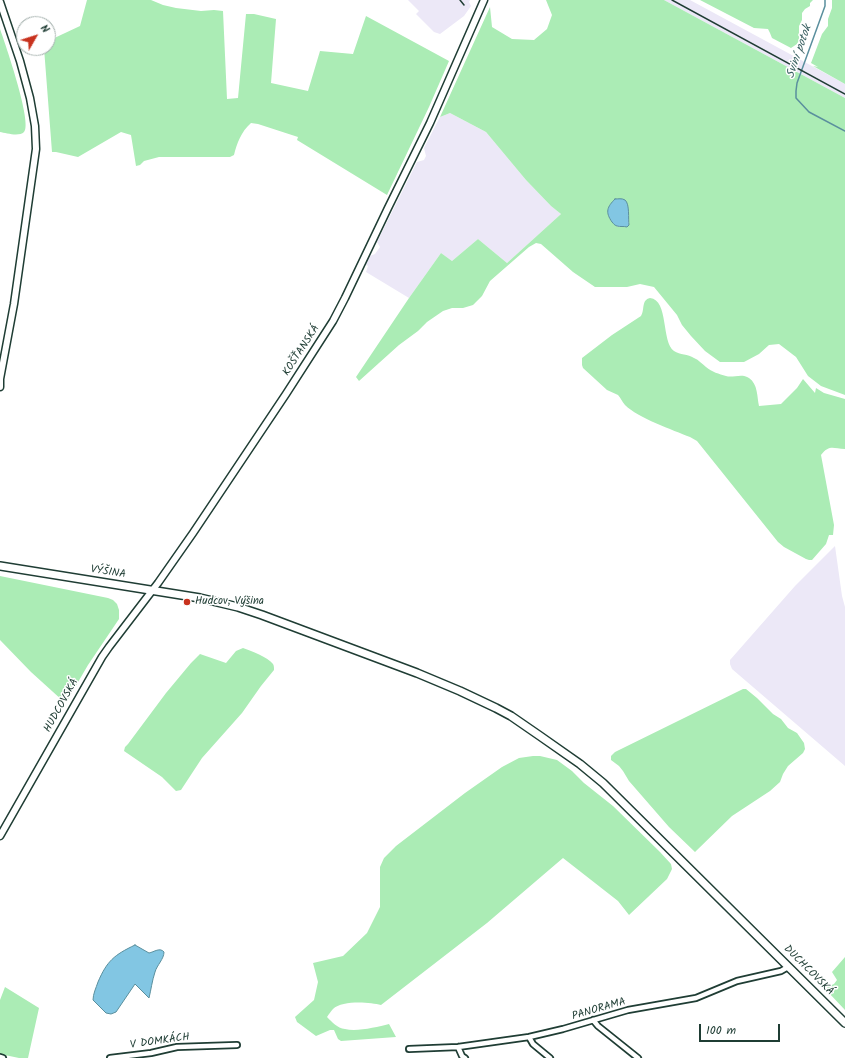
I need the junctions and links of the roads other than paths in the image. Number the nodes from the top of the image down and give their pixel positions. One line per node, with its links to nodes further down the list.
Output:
1 (484, 0): 5 (street, KOŠŤANSKÁ)
2 (0, 2): 3 (street)
3 (0, 387)
4 (0, 566): 5 (main road, VÝŠINA)
5 (152, 591): 6 (main road, VÝŠINA); 7 (street, HUDCOVSKÁ)
6 (212, 601): 8 (main road, DUCHCOVSKÁ)
7 (0, 836)
8 (788, 967): 9 (street, PANORAMA); 10 (main road, DUCHCOVSKÁ)
9 (593, 1020): 11 (street, PANORAMA); 22 (street)
10 (845, 1023)
11 (529, 1037): 13 (street, PANORAMA); 21 (street)
12 (237, 1045): 15 (street, V DOMKÁCH)
13 (458, 1047): 14 (street, PANORAMA); 20 (street)
14 (409, 1049)
15 (157, 1051): 18 (street, V DOMKÁCH); 19 (street)
16 (0, 1057): 17 (street)
17 (3, 1058)
18 (110, 1058)
19 (157, 1058)
20 (465, 1058)
21 (550, 1058)
22 (638, 1058)

